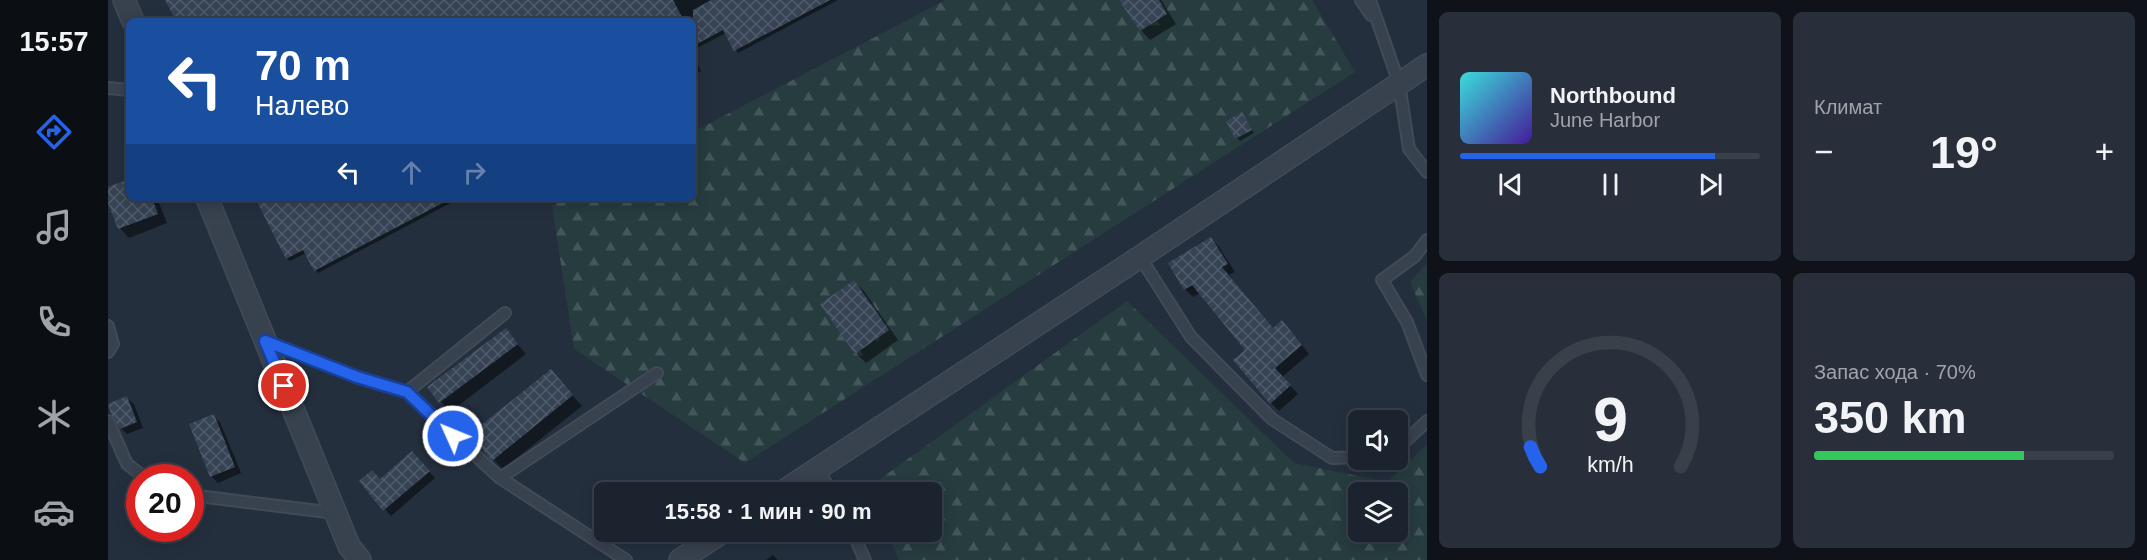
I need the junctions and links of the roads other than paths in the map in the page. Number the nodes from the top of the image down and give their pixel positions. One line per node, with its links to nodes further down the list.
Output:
1 (124, 0): 4 (street)
2 (1361, 0): 5 (lane)
3 (1370, 0): 5 (lane)
4 (132, 18)
5 (1378, 25): 7 (lane)
6 (1427, 64): 7 (street)
7 (1399, 83): 10 (lane); 13 (street)
8 (108, 88): 9 (lane)
9 (126, 90)
10 (1427, 172)
11 (208, 201): 16 (street)
12 (1427, 240): 19 (lane)
13 (1140, 257): 24 (lane); 26 (street)
14 (505, 313): 20 (lane)
15 (108, 326): 17 (lane)
16 (265, 341): 20 (lane); 31 (street)
17 (108, 352)
18 (657, 373): 27 (lane)
19 (1427, 375)
20 (407, 392): 27 (lane)
21 (108, 421): 25 (lane)
22 (1427, 421): 23 (lane)
23 (1408, 439)
24 (1348, 457)
25 (127, 464)
26 (818, 468): 28 (street); 29 (lane)
27 (500, 478): 35 (lane)
28 (797, 482)
29 (826, 482)
30 (204, 497): 31 (lane)
31 (335, 513): 34 (street)
32 (707, 542): 36 (street)
33 (857, 542): 37 (lane)
34 (360, 560)
35 (626, 560)
36 (680, 560)
37 (866, 560)

